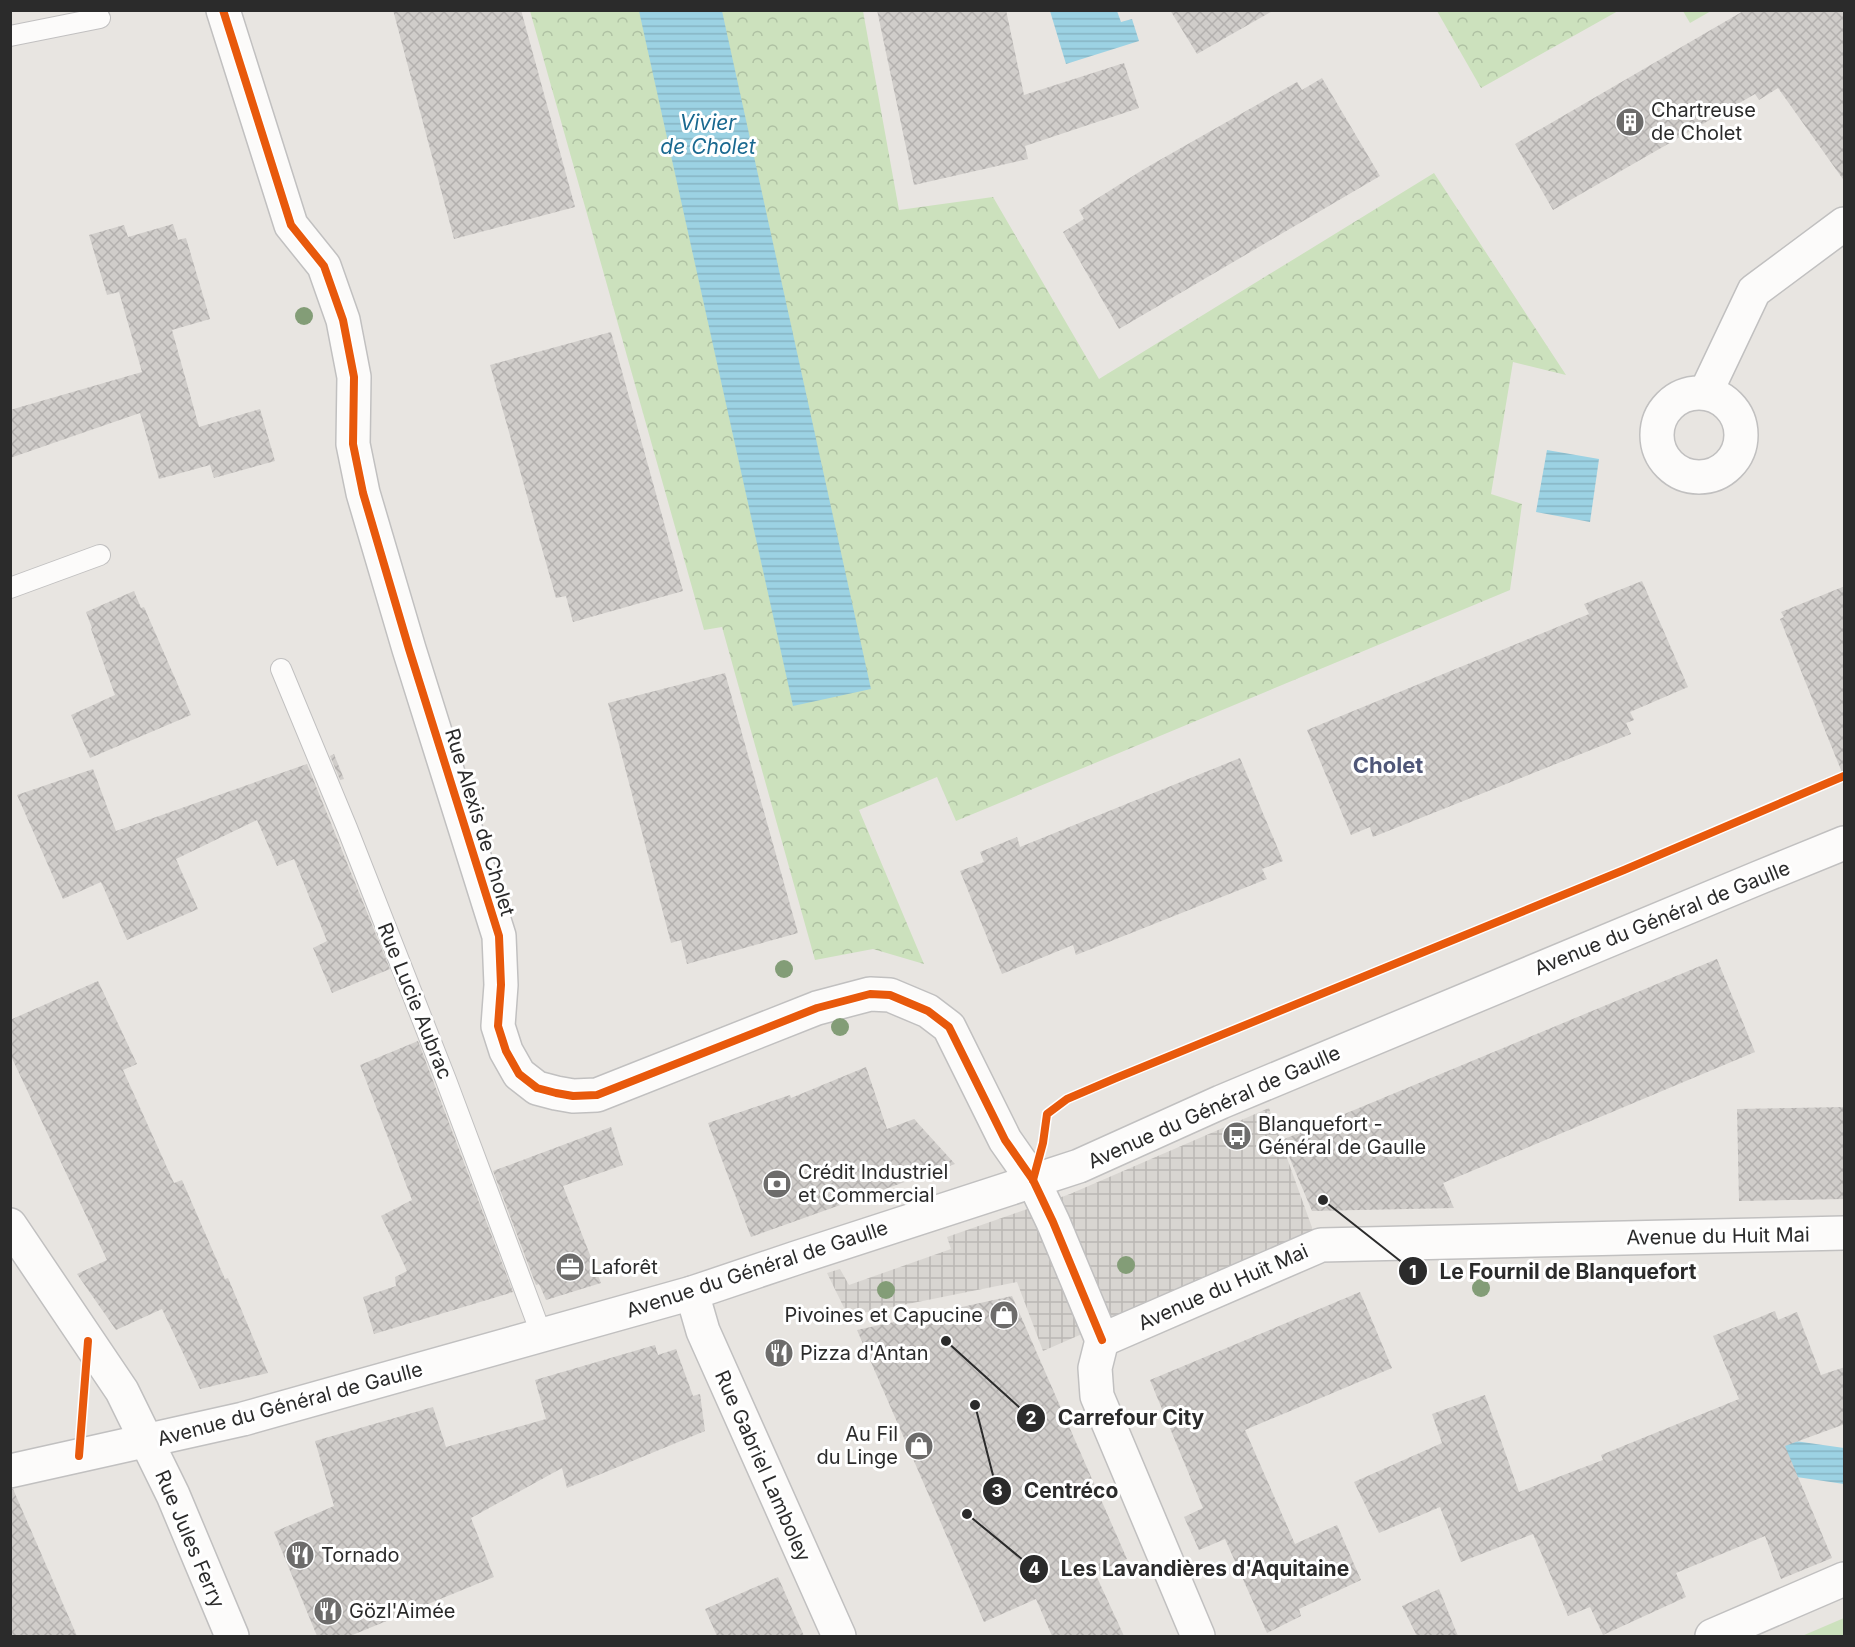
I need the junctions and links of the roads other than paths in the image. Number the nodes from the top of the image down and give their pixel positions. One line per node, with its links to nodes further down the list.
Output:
1 (223, 10): 10 (street, Rue Alexis de Cholet)
2 (100, 18): 3 (lane)
3 (10, 36)
4 (1845, 224): 5 (street)
5 (1706, 393)
6 (100, 555): 7 (lane)
7 (10, 588)
8 (281, 669): 14 (lane, Rue Lucie Aubrac)
9 (1845, 843): 10 (street, Avenue du Général de Gaulle)
10 (1033, 1180): 13 (street, Avenue du Général de Gaulle); 15 (street)
11 (10, 1225): 16 (street, Rue Jules Ferry)
12 (1845, 1233): 15 (street, Avenue du Huit Mai)
13 (692, 1293): 14 (street, Avenue du Général de Gaulle); 20 (street, Rue Gabriel Lamboley)
14 (542, 1336): 16 (street, Avenue du Général de Gaulle)
15 (1102, 1340): 21 (street)
16 (146, 1441): 17 (street, Avenue du Général de Gaulle); 19 (street, Rue Jules Ferry)
17 (10, 1471)
18 (1845, 1579): 22 (street)
19 (232, 1636)
20 (839, 1636)
21 (1198, 1636)
22 (1712, 1636)

